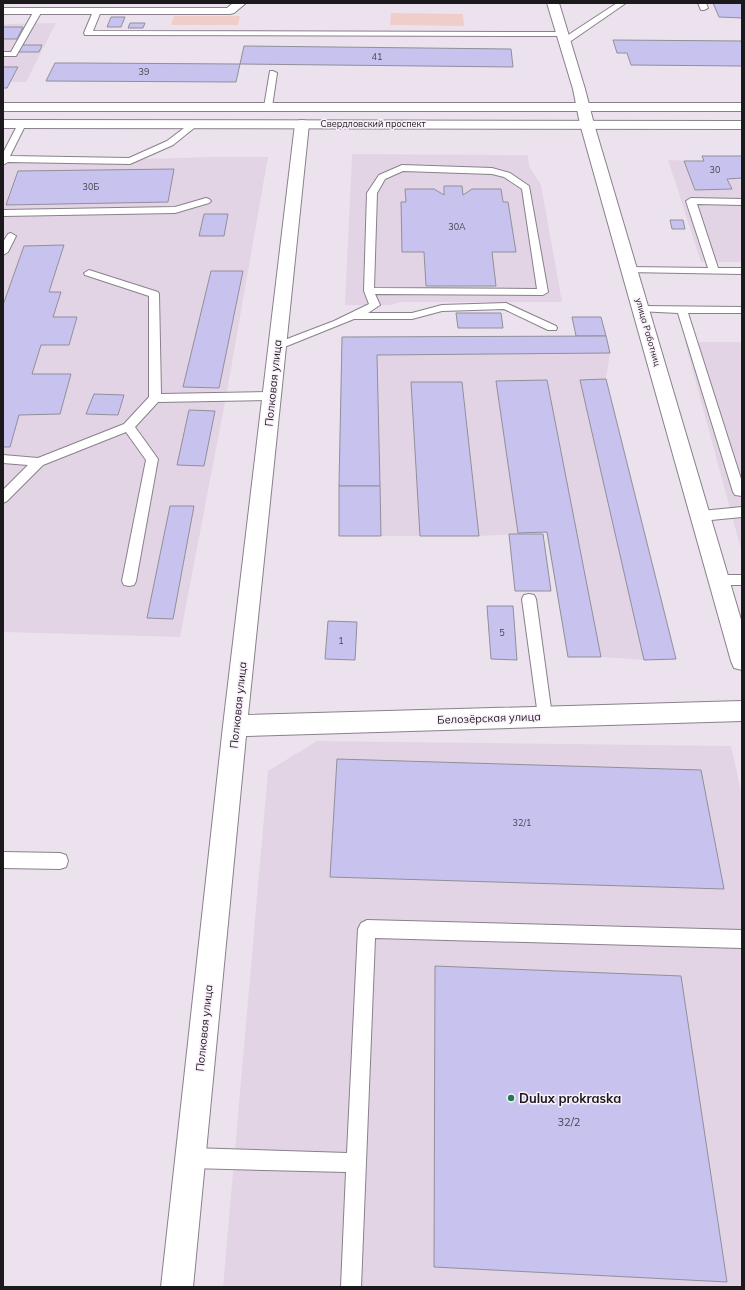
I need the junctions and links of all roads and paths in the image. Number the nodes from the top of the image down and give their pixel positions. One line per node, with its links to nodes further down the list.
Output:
1 (240, 3): 4 (street)
2 (553, 3): 7 (street, улица Работниц)
3 (622, 3): 7 (lane)
4 (97, 10): 6 (street); 7 (lane)
5 (3, 11): 6 (street)
6 (38, 11): 8 (lane)
7 (564, 38): 11 (street, улица Работниц)
8 (3, 54)
9 (273, 72): 10 (lane)
10 (268, 106): 11 (street, Свердловский проспект); 13 (street, Свердловский проспект)
11 (582, 106): 12 (street, Свердловский проспект); 18 (street, улица Работниц)
12 (742, 106)
13 (3, 107)
14 (3, 124): 15 (street, Свердловский проспект)
15 (22, 124): 16 (street, Свердловский проспект); 20 (lane)
16 (195, 124): 17 (street, Свердловский проспект); 20 (lane)
17 (302, 124): 18 (street, Свердловский проспект); 36 (street, Полковая улица)
18 (587, 124): 19 (street, Свердловский проспект); 26 (street, улица Работниц)
19 (742, 125)
20 (4, 160)
21 (206, 201): 23 (lane)
22 (742, 202): 27 (lane)
23 (3, 213)
24 (11, 236): 25 (lane)
25 (3, 252)
26 (630, 270): 27 (lane); 31 (street, улица Работниц)
27 (714, 271): 28 (lane)
28 (742, 271)
29 (89, 273): 38 (lane)
30 (369, 291): 30 (lane); 34 (lane)
31 (642, 310): 32 (lane); 45 (street, улица Работниц)
32 (682, 310): 33 (lane); 42 (lane)
33 (742, 310)
34 (355, 316): 35 (lane); 36 (lane)
35 (552, 328)
36 (278, 346): 37 (street, Полковая улица)
37 (272, 396): 38 (lane); 53 (street, Полковая улица)
38 (155, 398): 39 (lane)
39 (128, 427): 41 (lane); 46 (lane)
40 (3, 460): 41 (lane)
41 (39, 462): 43 (lane)
42 (741, 496)
43 (3, 498)
44 (742, 512): 45 (lane)
45 (701, 516): 47 (street, улица Работниц)
46 (129, 580)
47 (719, 580): 48 (lane); 50 (street, улица Работниц)
48 (742, 580)
49 (529, 599): 52 (lane)
50 (742, 661)
51 (742, 711): 52 (street, Белозёрская улица)
52 (544, 716): 53 (street, Белозёрская улица)
53 (235, 726): 57 (street, Полковая улица)
54 (3, 860): 55 (lane)
55 (60, 861)
56 (742, 939): 58 (lane)
57 (190, 1158): 58 (lane); 59 (street, Полковая улица)
58 (356, 1163): 60 (lane)
59 (176, 1287)
60 (351, 1287)

